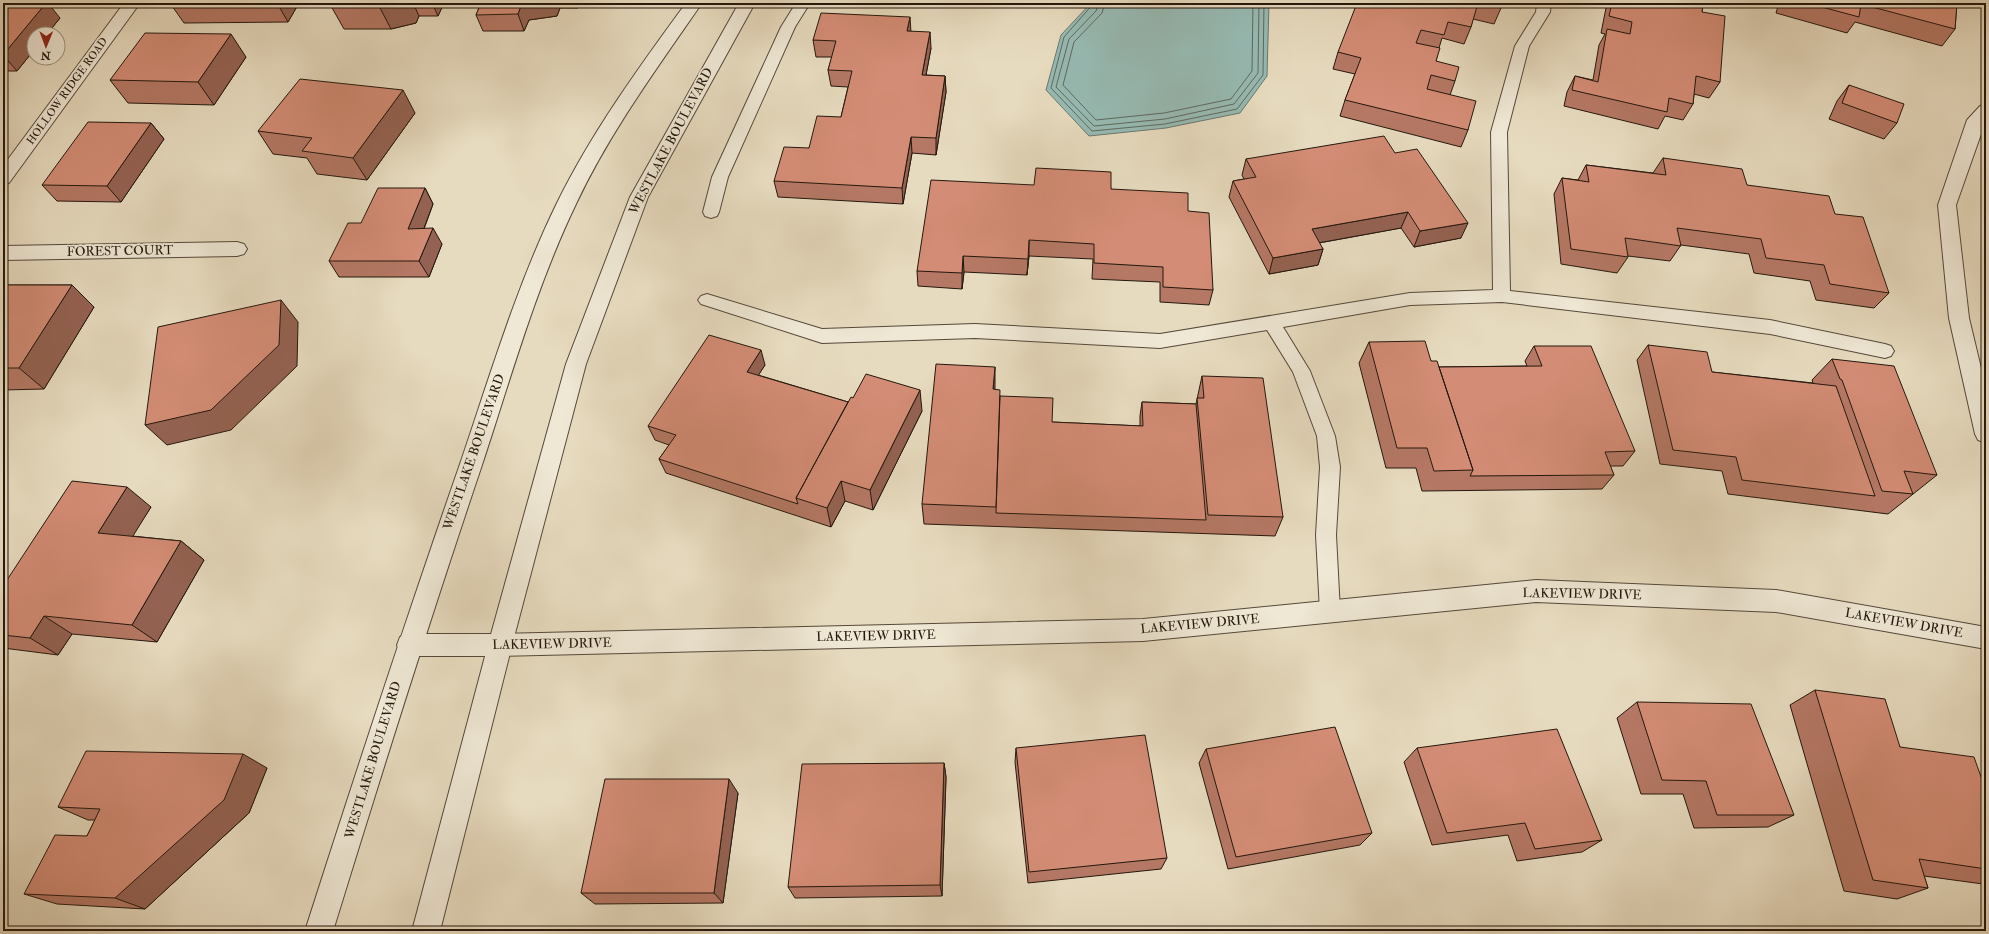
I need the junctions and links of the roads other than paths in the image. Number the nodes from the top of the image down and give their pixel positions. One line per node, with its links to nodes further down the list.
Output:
1 (132, 3): 7 (street, HOLLOW RIDGE ROAD)
2 (694, 3): 18 (street, WESTLAKE BOULEVARD)
3 (747, 3): 19 (street, WESTLAKE BOULEVARD)
4 (803, 3): 8 (lane)
5 (1544, 3): 11 (lane)
6 (1983, 118): 15 (street)
7 (3, 179)
8 (712, 212)
9 (237, 249): 10 (street, FOREST COURT)
10 (3, 253)
11 (1502, 296): 13 (lane); 14 (lane)
12 (707, 300): 13 (lane)
13 (1272, 323): 16 (lane)
14 (1885, 351)
15 (1986, 434)
16 (1330, 612): 17 (street, LAKEVIEW DRIVE); 19 (street, LAKEVIEW DRIVE)
17 (1986, 638)
18 (409, 645): 19 (street, LAKEVIEW DRIVE); 20 (street, WESTLAKE BOULEVARD)
19 (500, 645): 21 (street, WESTLAKE BOULEVARD)
20 (320, 931)
21 (426, 931)

